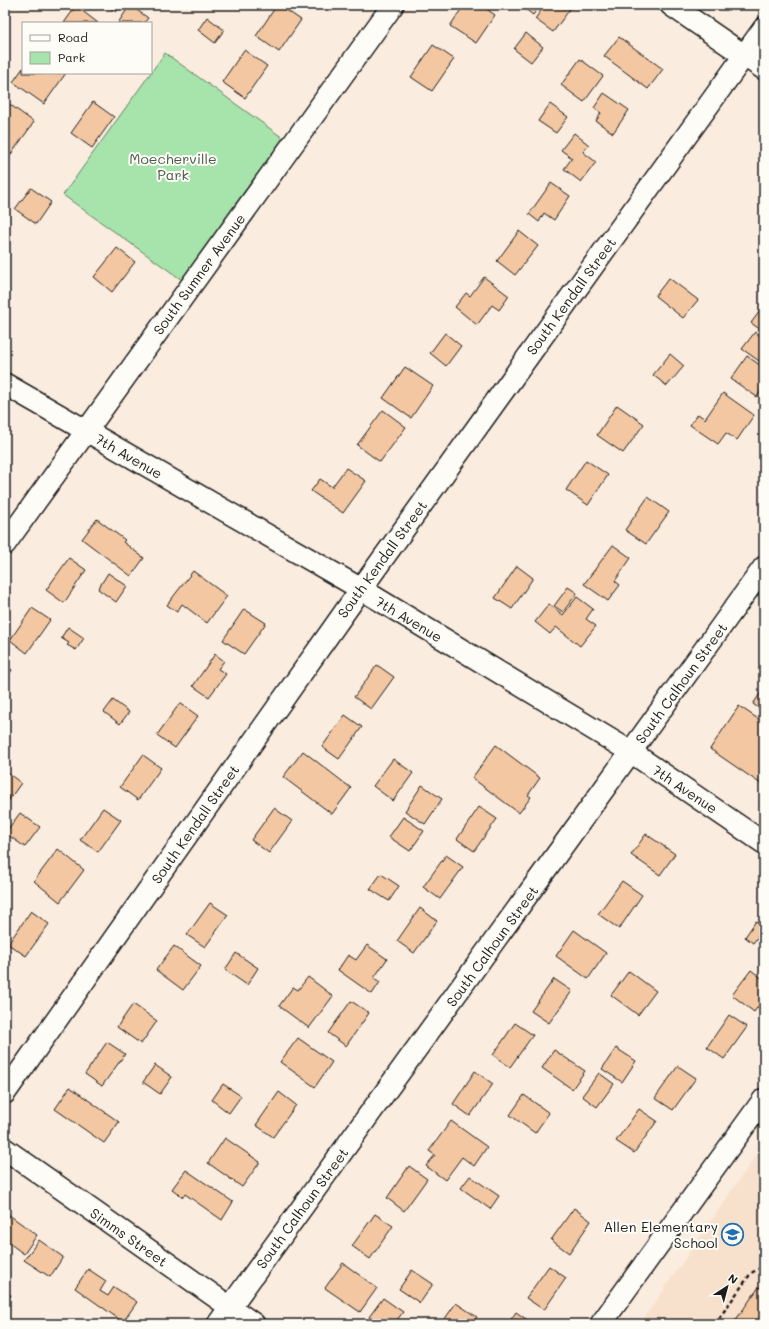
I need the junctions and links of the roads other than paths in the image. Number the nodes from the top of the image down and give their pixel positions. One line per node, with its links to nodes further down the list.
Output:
1 (393, 5): 7 (street, South Sumner Avenue)
2 (671, 5): 4 (street)
3 (764, 28): 4 (street, South Kendall Street)
4 (744, 55): 5 (street); 10 (street, South Kendall Street)
5 (764, 69)
6 (5, 384): 7 (street, 7th Avenue)
7 (86, 431): 8 (street, South Sumner Avenue); 10 (street, 7th Avenue)
8 (5, 544)
9 (764, 567): 11 (street, South Calhoun Street)
10 (361, 589): 11 (street, 7th Avenue); 13 (street, South Kendall Street)
11 (631, 752): 12 (street, 7th Avenue); 16 (street, South Calhoun Street)
12 (764, 843)
13 (5, 1093)
14 (764, 1099): 18 (street)
15 (5, 1150): 16 (street, Simms Street)
16 (224, 1316): 17 (street, Simms Street)
17 (254, 1324)
18 (601, 1324)

